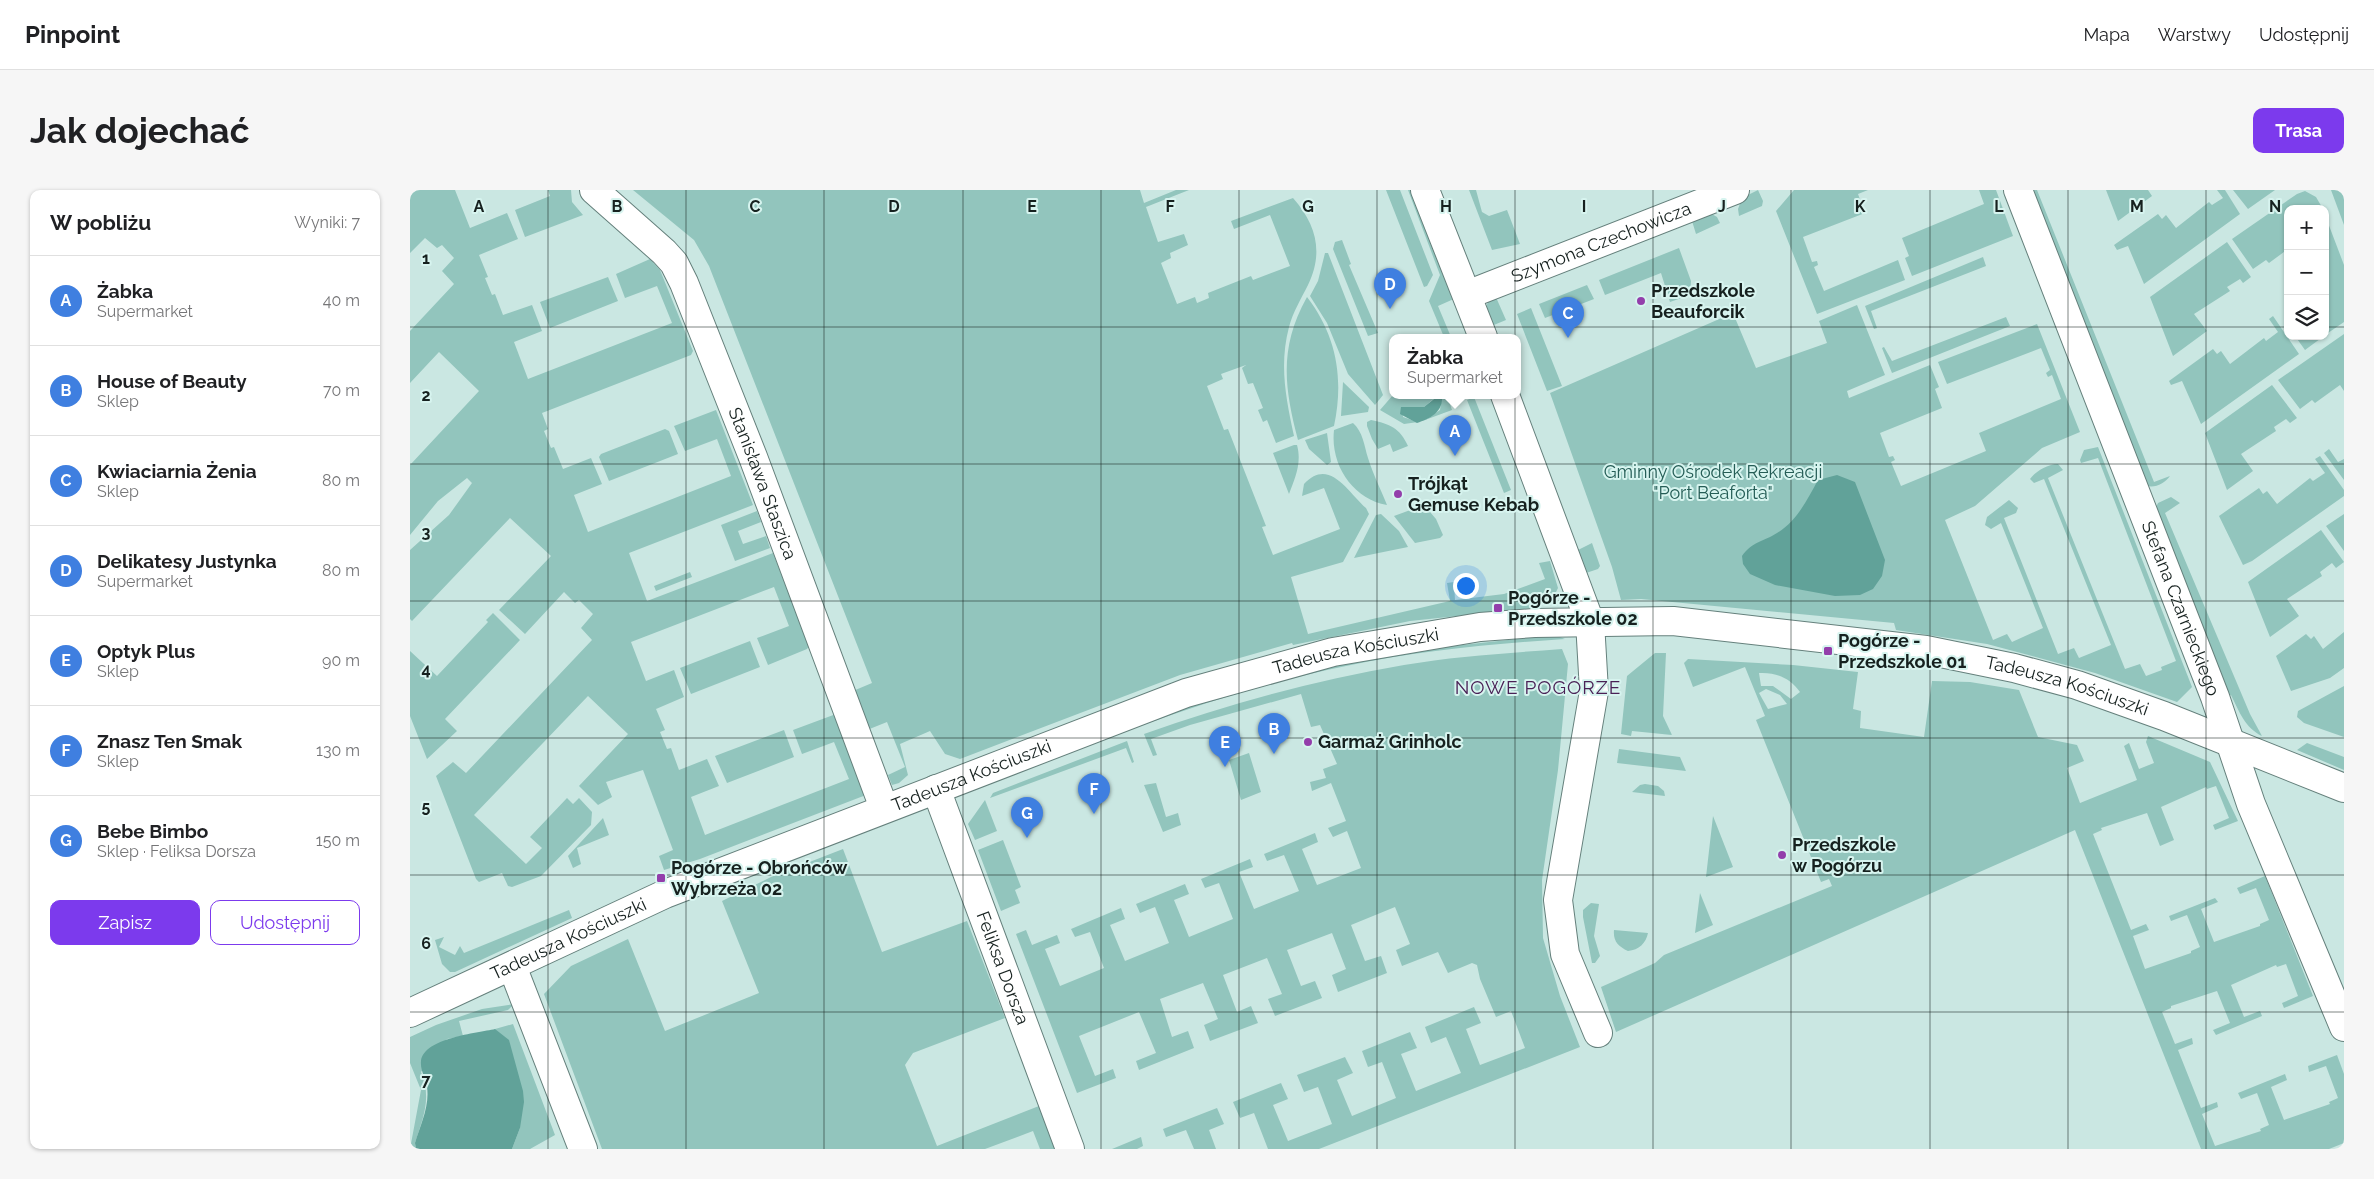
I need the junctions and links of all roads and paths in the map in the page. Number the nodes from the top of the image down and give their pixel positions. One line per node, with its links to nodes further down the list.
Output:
1 (594, 190): 12 (street, Stanisława Staszica)
2 (1425, 190): 5 (street)
3 (1735, 190): 5 (street, Szymona Czechowicza)
4 (2018, 190): 9 (street, Stefana Czarnieckiego)
5 (1467, 295): 6 (street)
6 (1482, 334)
7 (1506, 399): 8 (street)
8 (1590, 622): 9 (street, Tadeusza Kościuszki); 11 (street, Tadeusza Kościuszki); 16 (street)
9 (2229, 743): 10 (street, Tadeusza Kościuszki); 15 (street, Stefana Czarnieckiego)
10 (2344, 788)
11 (936, 789): 12 (street, Tadeusza Kościuszki); 18 (street, Feliksa Dorsza)
12 (884, 808): 13 (street, Tadeusza Kościuszki)
13 (512, 966): 14 (street, Tadeusza Kościuszki); 17 (street)
14 (410, 1014)
15 (2344, 1027)
16 (1598, 1033)
17 (583, 1149)
18 (1070, 1149)

